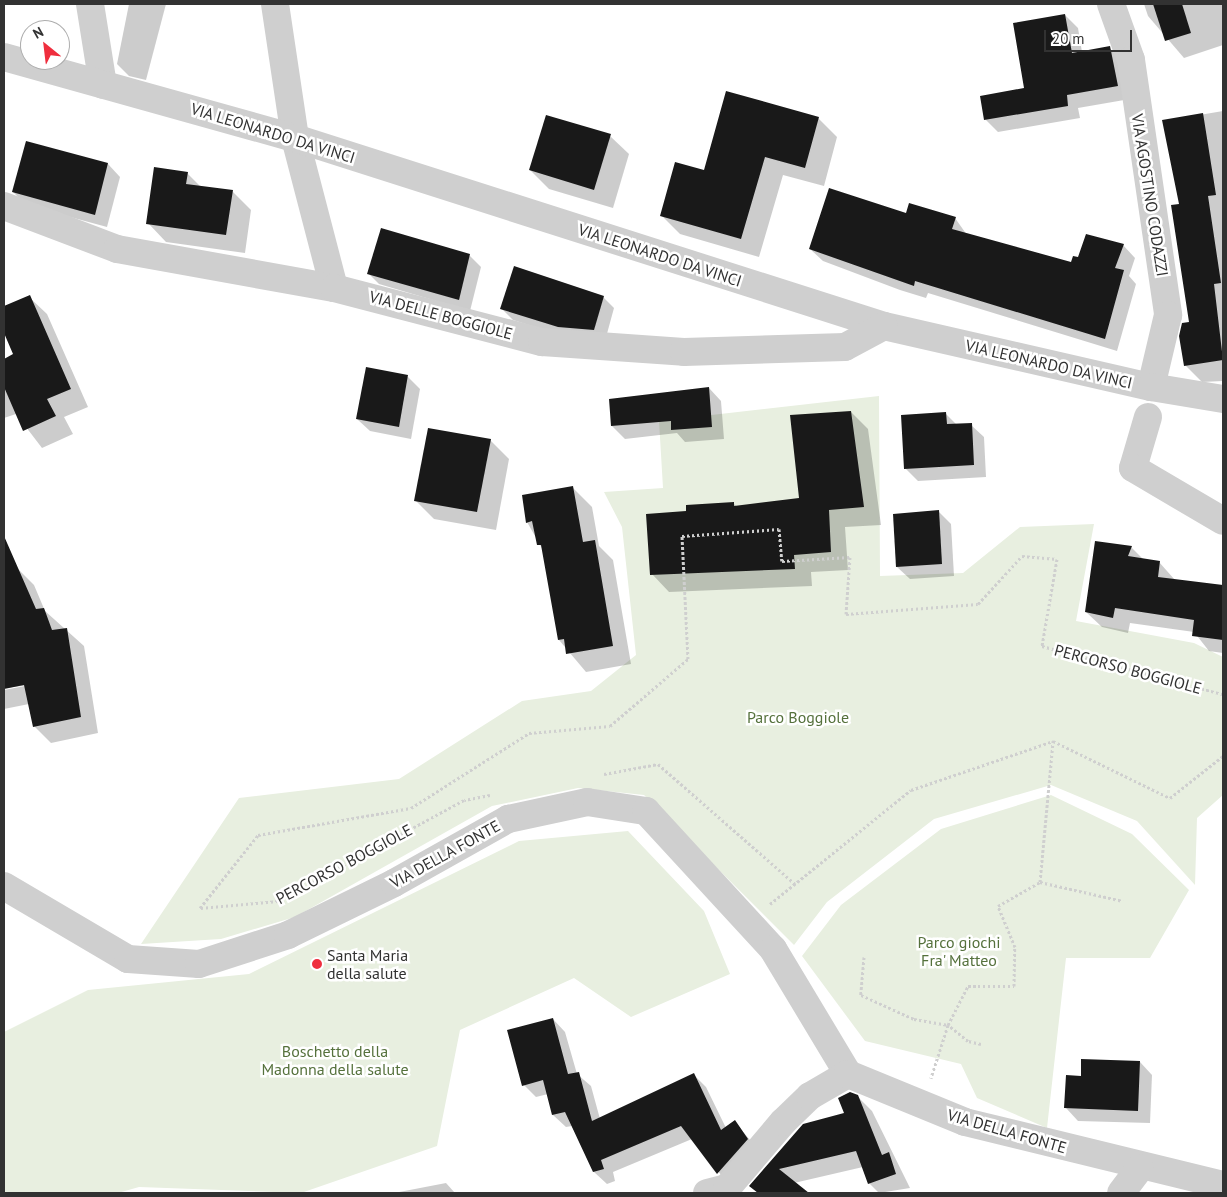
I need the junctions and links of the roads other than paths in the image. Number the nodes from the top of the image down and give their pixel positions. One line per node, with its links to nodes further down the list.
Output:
1 (90, 4): 5 (street)
2 (275, 4): 6 (street)
3 (1111, 4): 10 (street, VIA AGOSTINO CODAZZI)
4 (4, 57): 5 (street, VIA LEONARDO DA VINCI)
5 (103, 84): 6 (street, VIA LEONARDO DA VINCI)
6 (295, 138): 8 (street); 9 (street, VIA LEONARDO DA VINCI)
7 (4, 206): 8 (street, VIA DELLE BOGGIOLE)
8 (334, 288): 9 (street, VIA DELLE BOGGIOLE)
9 (884, 326): 10 (street, VIA LEONARDO DA VINCI)
10 (1152, 387): 11 (street, VIA LEONARDO DA VINCI)
11 (1223, 399)
12 (1148, 417): 13 (street)
13 (1223, 521)
14 (4, 886): 15 (street, VIA DELLA FONTE)
15 (848, 1074): 16 (street, VIA DELLA FONTE); 18 (street)
16 (1140, 1168): 17 (street, VIA DELLA FONTE); 19 (street)
17 (1223, 1184)
18 (707, 1193)
19 (1121, 1193)

